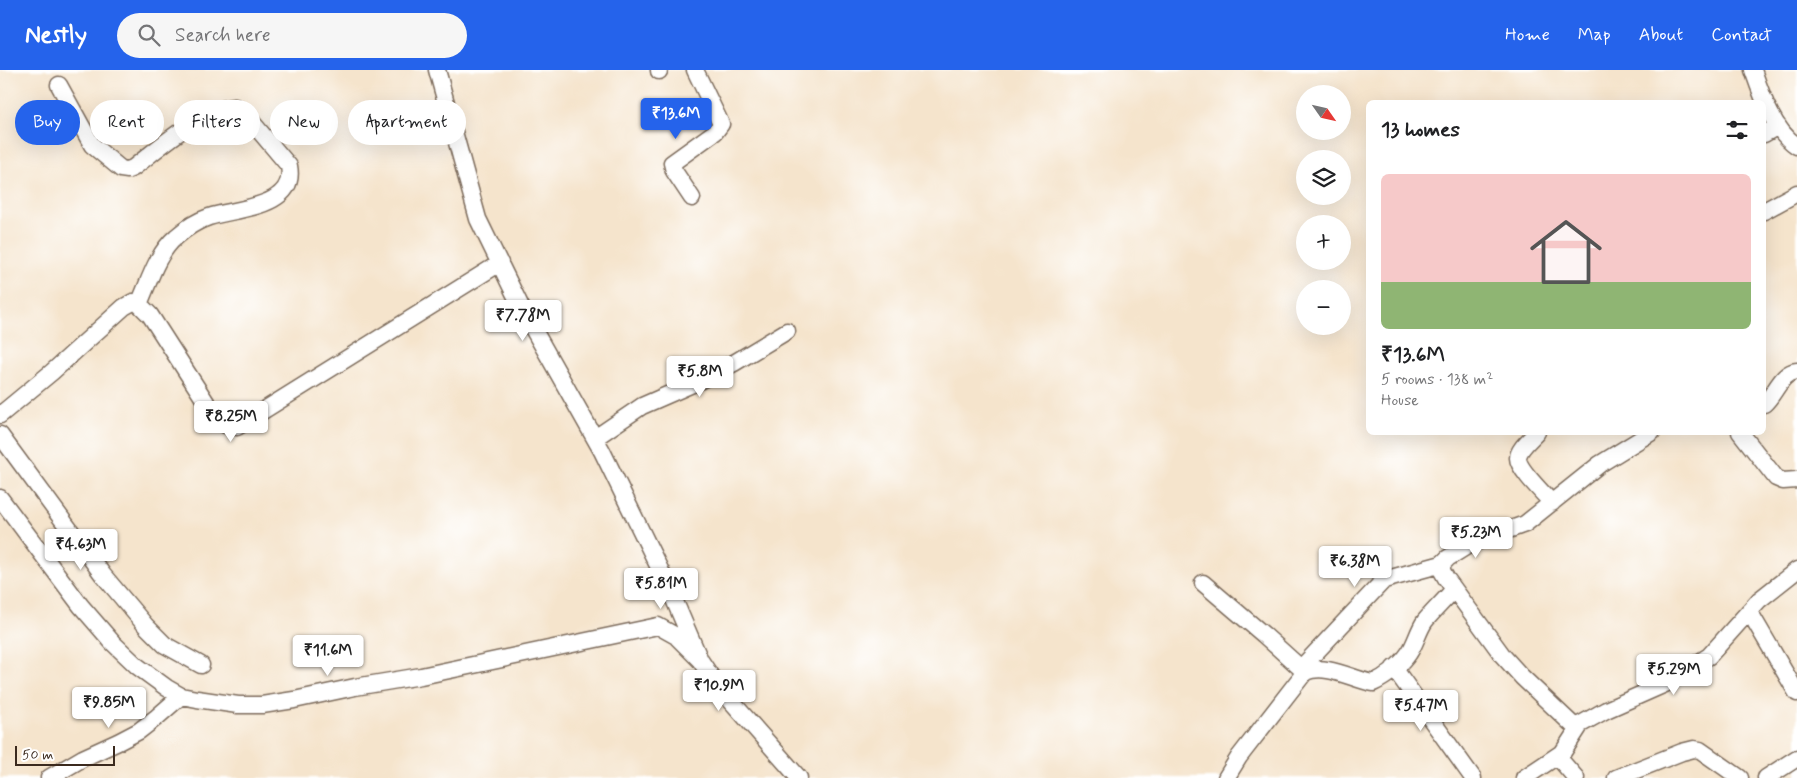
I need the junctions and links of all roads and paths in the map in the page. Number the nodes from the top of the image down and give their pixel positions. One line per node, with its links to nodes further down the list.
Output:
1 (437, 70): 13 (street)
2 (695, 70): 11 (street)
3 (1753, 70): 5 (street)
4 (59, 84): 14 (street)
5 (1765, 100)
6 (1766, 103): 7 (street)
7 (1778, 126): 8 (street); 9 (street)
8 (1766, 133)
9 (1797, 146)
10 (1797, 193): 12 (street)
11 (692, 198)
12 (1766, 210)
13 (500, 263): 14 (street); 23 (street)
14 (139, 304): 18 (street)
15 (787, 331): 23 (street)
16 (1797, 371): 17 (street)
17 (1766, 402)
18 (0, 415)
19 (0, 435): 33 (street)
20 (1534, 435): 26 (street)
21 (1647, 435): 26 (street)
22 (1742, 435): 24 (street)
23 (595, 438): 32 (street)
24 (1797, 480)
25 (0, 498): 37 (street)
26 (1552, 503): 27 (street)
27 (1442, 564): 30 (street); 35 (street)
28 (1797, 570): 31 (street)
29 (1202, 583): 35 (street)
30 (1454, 589): 34 (street); 38 (street)
31 (1749, 611): 36 (street); 38 (street)
32 (700, 660): 37 (street); 42 (street)
33 (201, 665)
34 (1394, 668): 35 (street); 44 (street)
35 (1303, 670): 43 (street)
36 (1797, 693)
37 (181, 696): 41 (street)
38 (1577, 729): 39 (street)
39 (1556, 756): 45 (street); 46 (street)
40 (1797, 758): 49 (street)
41 (49, 778)
42 (799, 778)
43 (1226, 778)
44 (1473, 778)
45 (1524, 778)
46 (1576, 778)
47 (1616, 778): 48 (street)
48 (1740, 778)
49 (1766, 778)

